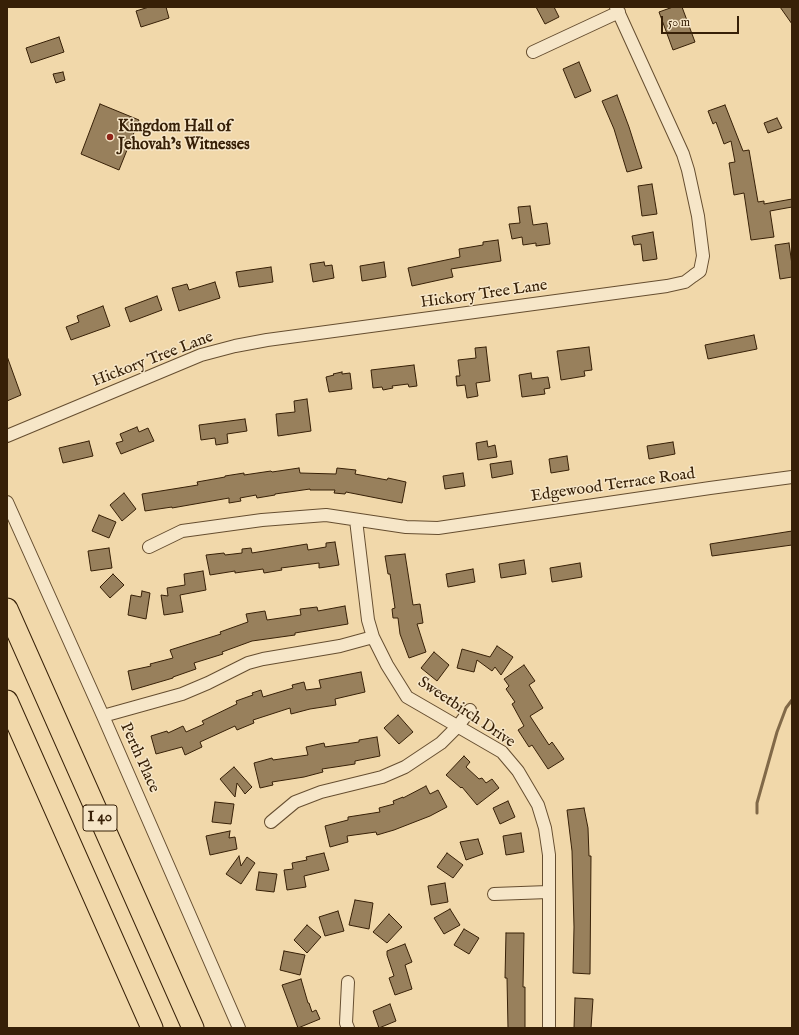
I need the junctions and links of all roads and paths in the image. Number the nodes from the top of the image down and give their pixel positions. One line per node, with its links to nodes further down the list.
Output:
1 (618, 10): 2 (street); 3 (street, Hickory Tree Lane)
2 (533, 52)
3 (7, 436)
4 (792, 478): 6 (street, Edgewood Terrace Road)
5 (7, 502): 12 (street, Perth Place)
6 (356, 520): 7 (street, Edgewood Terrace Road); 9 (street, Sweetbirch Drive)
7 (149, 547)
8 (7, 609): 19 (highway, I 40)
9 (373, 637): 12 (street); 13 (street, Sweetbirch Drive)
10 (7, 701): 18 (highway, I 40)
11 (470, 710): 13 (street)
12 (103, 716): 20 (street, Perth Place)
13 (458, 726): 14 (street); 15 (street, Sweetbirch Drive)
14 (271, 822)
15 (548, 892): 16 (street); 22 (street, Sweetbirch Drive)
16 (494, 894)
17 (348, 982): 21 (street)
18 (152, 1028)
19 (193, 1028)
20 (239, 1028)
21 (348, 1028)
22 (549, 1028)

